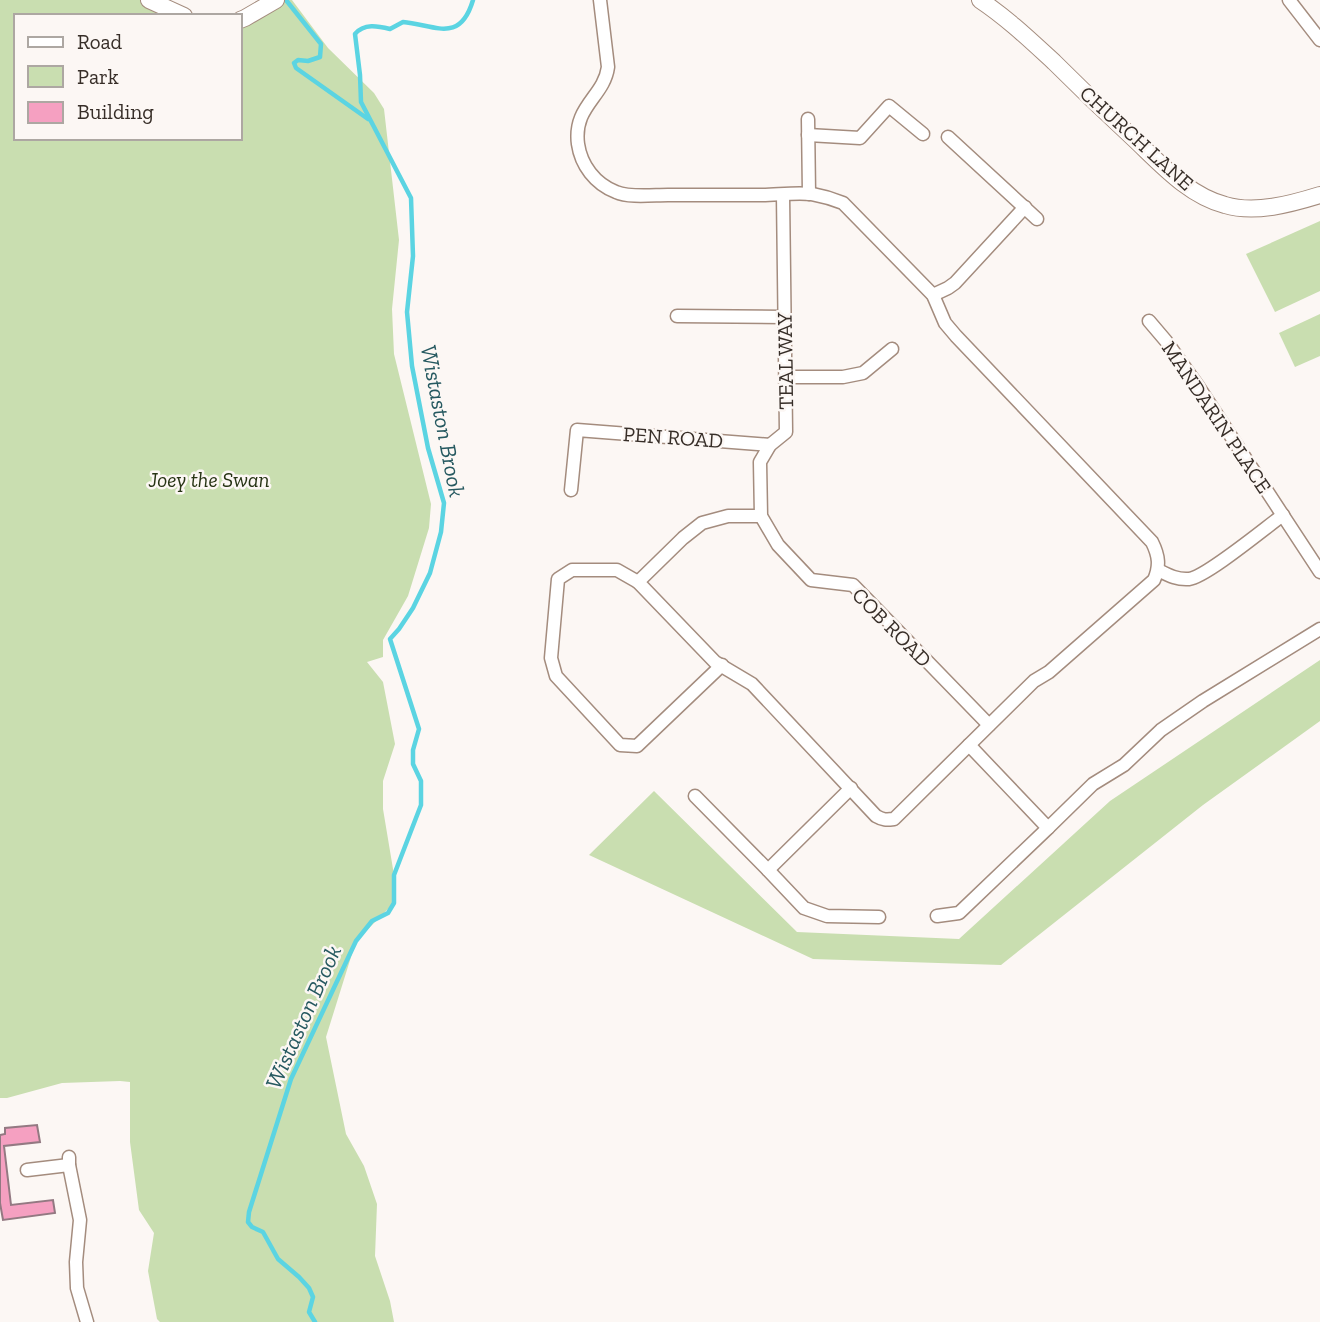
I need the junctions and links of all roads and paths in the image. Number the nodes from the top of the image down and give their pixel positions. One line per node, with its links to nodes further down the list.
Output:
1 (149, 0): 6 (street)
2 (600, 0): 14 (street)
3 (980, 0): 15 (street, CHURCH LANE)
4 (275, 1): 7 (street)
5 (1295, 2): 8 (street)
6 (180, 14)
7 (242, 19)
8 (1320, 40)
9 (808, 119): 11 (street)
10 (923, 134): 11 (street)
11 (808, 135): 13 (street)
12 (948, 137): 16 (street)
13 (809, 194): 14 (street); 18 (street)
14 (783, 195): 20 (street, TEAL WAY)
15 (1320, 195)
16 (1025, 207): 17 (street); 18 (street)
17 (1037, 219)
18 (933, 295): 28 (street)
19 (677, 316): 20 (street)
20 (784, 317): 23 (street, TEAL WAY)
21 (1149, 321): 26 (street, MANDARIN PLACE)
22 (892, 349): 23 (street)
23 (785, 377): 24 (street, TEAL WAY)
24 (770, 445): 25 (street, PEN ROAD); 27 (street, TEAL WAY)
25 (571, 489)
26 (1283, 515): 28 (street); 29 (street, MANDARIN PLACE)
27 (761, 516): 30 (street); 33 (street, COB ROAD)
28 (1158, 570): 33 (street)
29 (1320, 572)
30 (638, 582): 32 (street); 32 (street)
31 (1320, 629): 37 (street)
32 (722, 665): 35 (street)
33 (989, 725): 34 (street)
34 (969, 745): 35 (street); 37 (street)
35 (851, 788): 38 (street)
36 (695, 796): 38 (street)
37 (1048, 828): 39 (street)
38 (768, 870): 40 (street)
39 (937, 916)
40 (880, 918)
41 (27, 1170): 42 (street)
42 (87, 1322)

